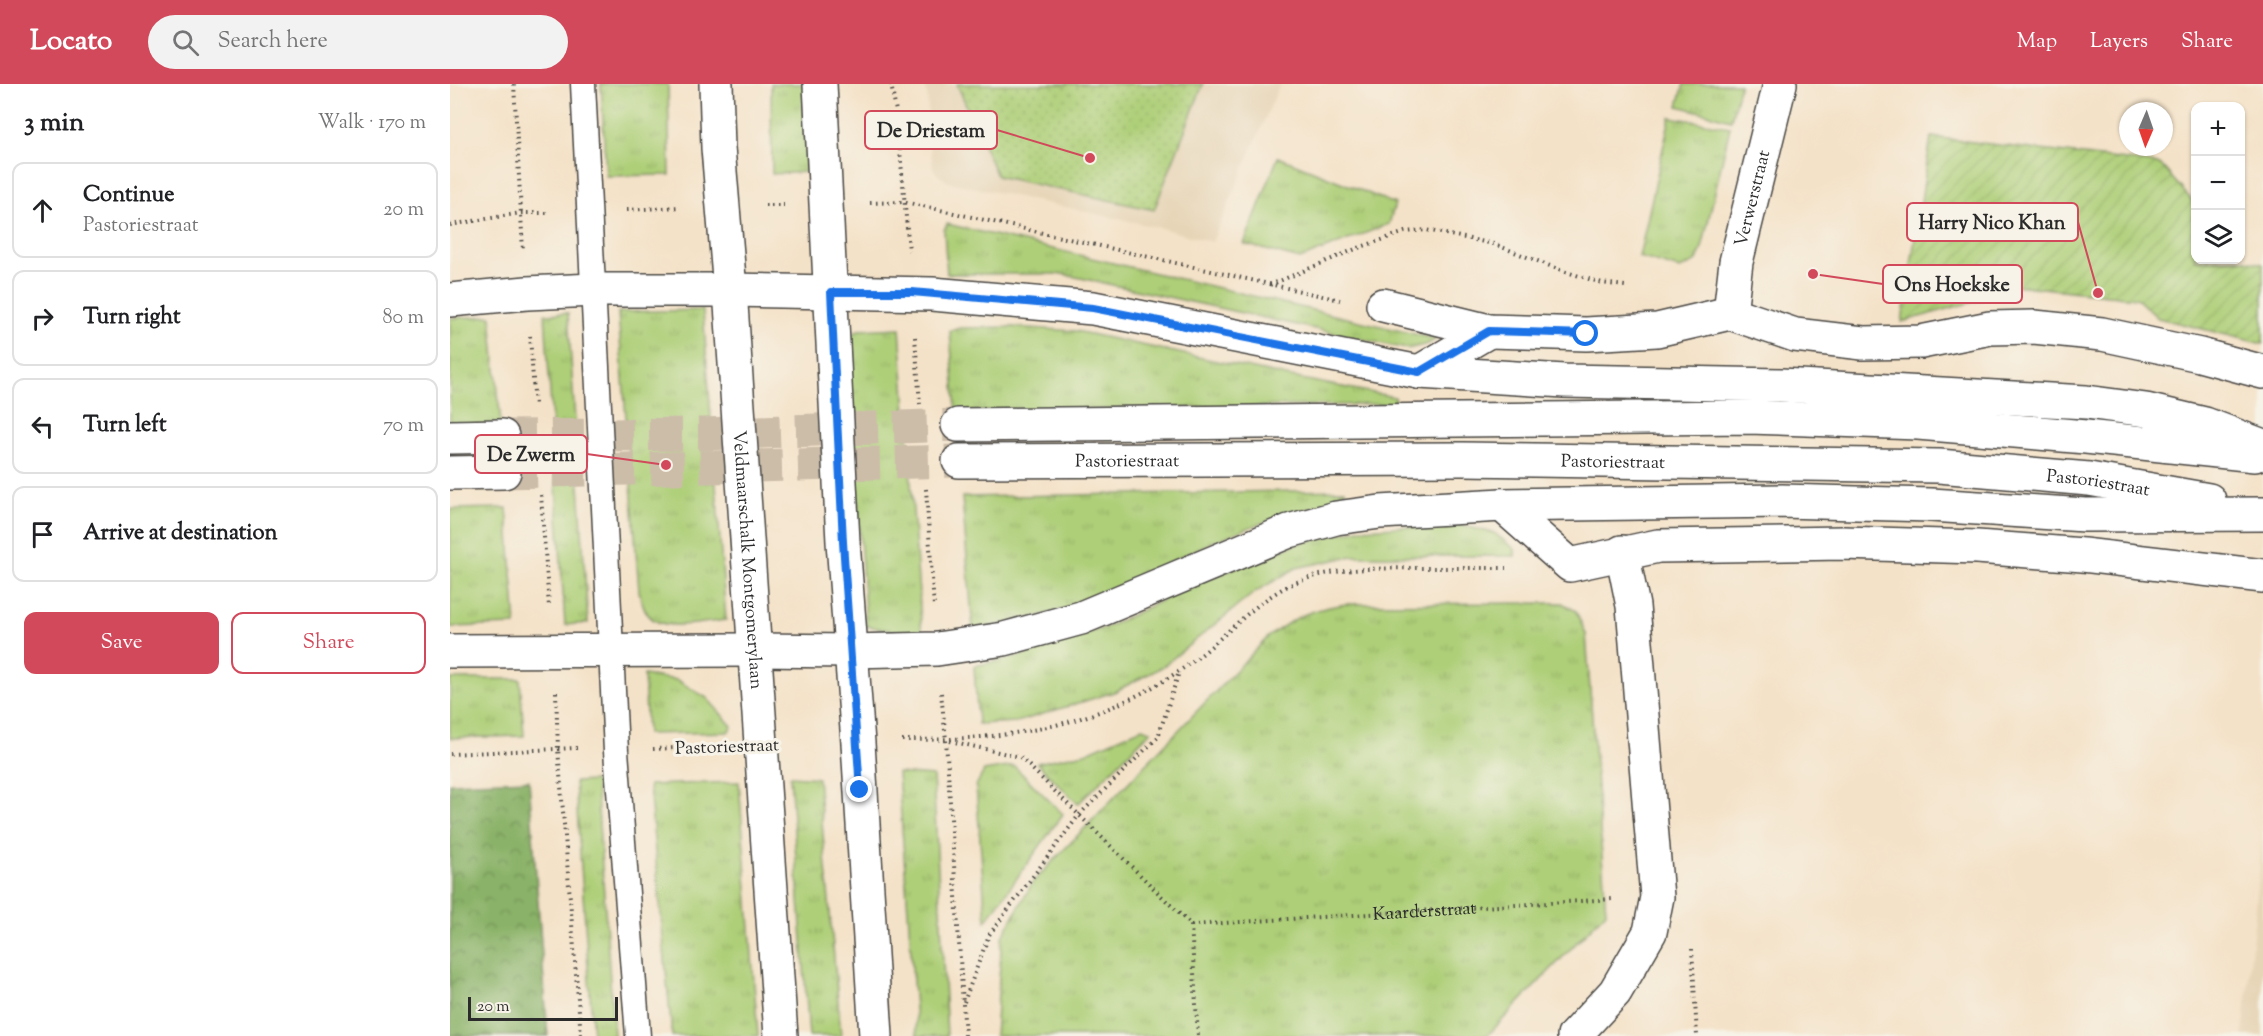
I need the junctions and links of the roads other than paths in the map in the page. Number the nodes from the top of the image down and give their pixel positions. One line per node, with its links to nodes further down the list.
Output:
1 (583, 84): 5 (lane)
2 (716, 84): 6 (main road, Veldmaarschalk Montgomerylaan)
3 (820, 84): 7 (main road)
4 (1780, 84): 10 (main road, Verwerstraat)
5 (594, 290): 6 (main road); 8 (main road); 28 (lane)
6 (730, 290): 7 (main road); 26 (main road, Veldmaarschalk Montgomerylaan)
7 (831, 292): 12 (main road); 29 (main road)
8 (450, 300)
9 (1383, 305): 11 (main road)
10 (1730, 313): 11 (main road); 13 (main road)
11 (1489, 331): 12 (main road)
12 (1419, 372): 17 (main road)
13 (2263, 372)
14 (958, 425): 18 (main road, Pastoriestraat)
15 (502, 436): 16 (main road)
16 (450, 437)
17 (2263, 446)
18 (2263, 456)
19 (959, 461): 23 (main road, Pastoriestraat)
20 (504, 472): 21 (main road)
21 (450, 473)
22 (1502, 505): 23 (main road); 24 (main road); 29 (main road)
23 (2263, 513)
24 (1622, 552): 25 (main road); 33 (main road)
25 (2263, 576)
26 (754, 650): 28 (main road); 29 (main road); 31 (main road, Veldmaarschalk Montgomerylaan)
27 (450, 651): 28 (main road)
28 (612, 651): 30 (lane)
29 (851, 651): 32 (main road)
30 (638, 1036)
31 (781, 1036)
32 (876, 1036)
33 (1574, 1036)

